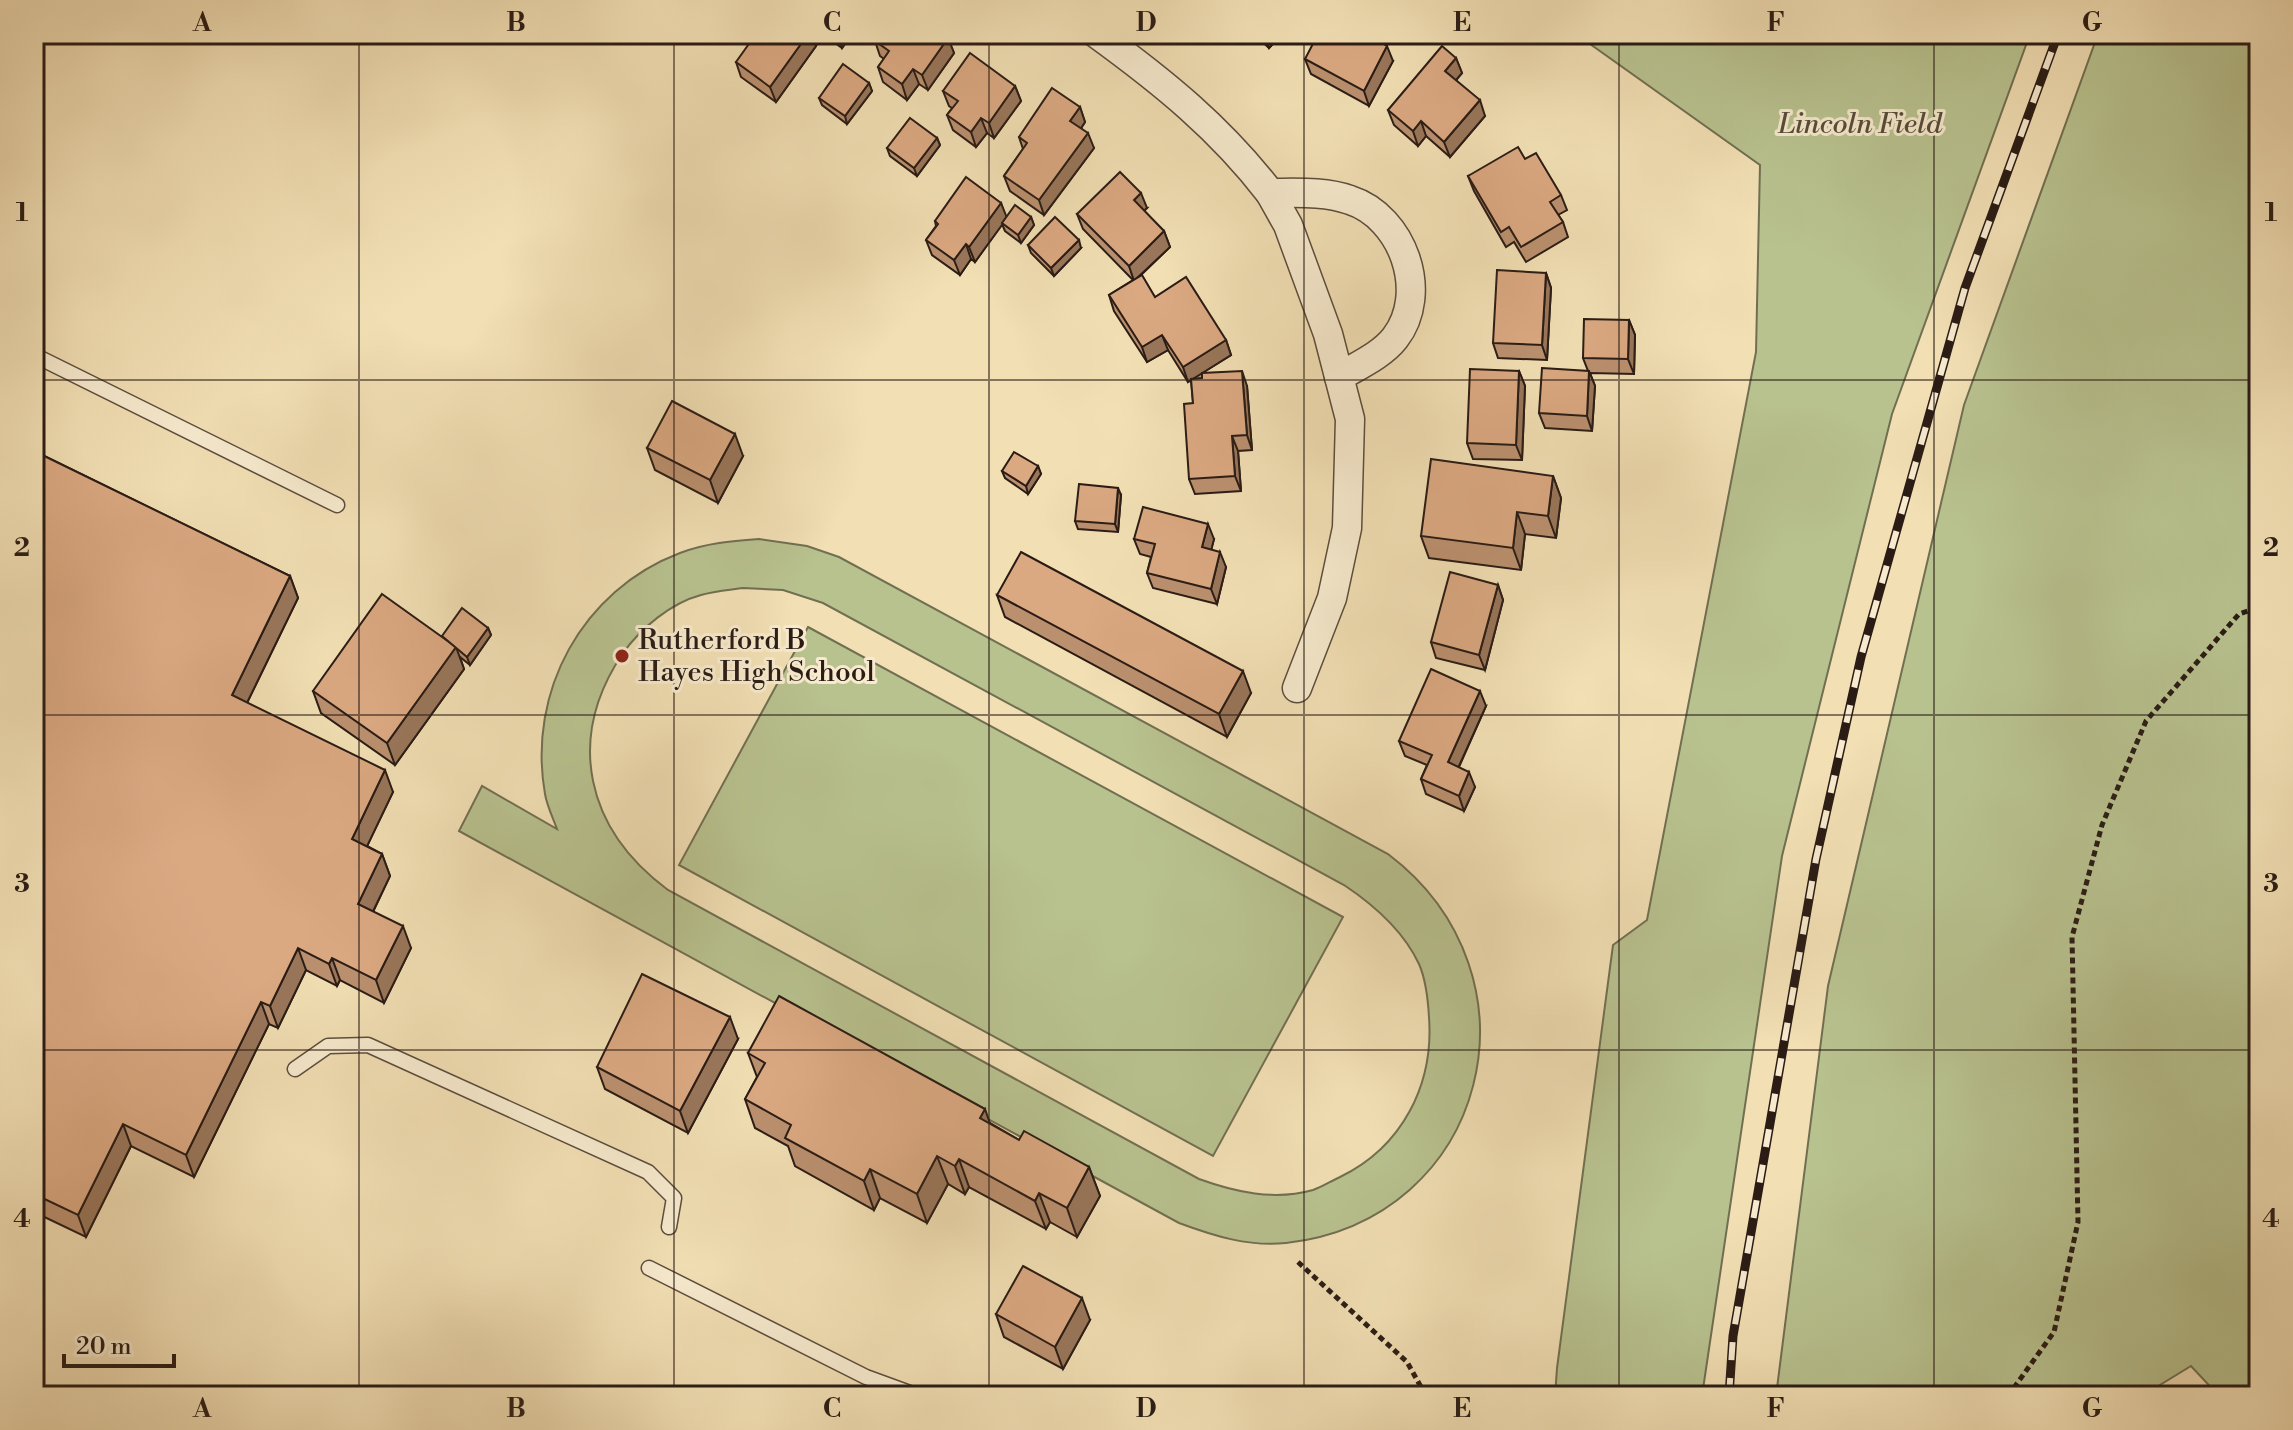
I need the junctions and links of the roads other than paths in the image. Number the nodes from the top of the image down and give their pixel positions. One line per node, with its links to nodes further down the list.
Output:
1 (1097, 34): 2 (street)
2 (1270, 193): 4 (street); 4 (street)
3 (34, 355): 5 (lane)
4 (1339, 377): 6 (street)
5 (337, 505)
6 (1297, 688)
7 (295, 1069): 8 (lane)
8 (669, 1227)
9 (649, 1268): 10 (lane)
10 (918, 1396)

